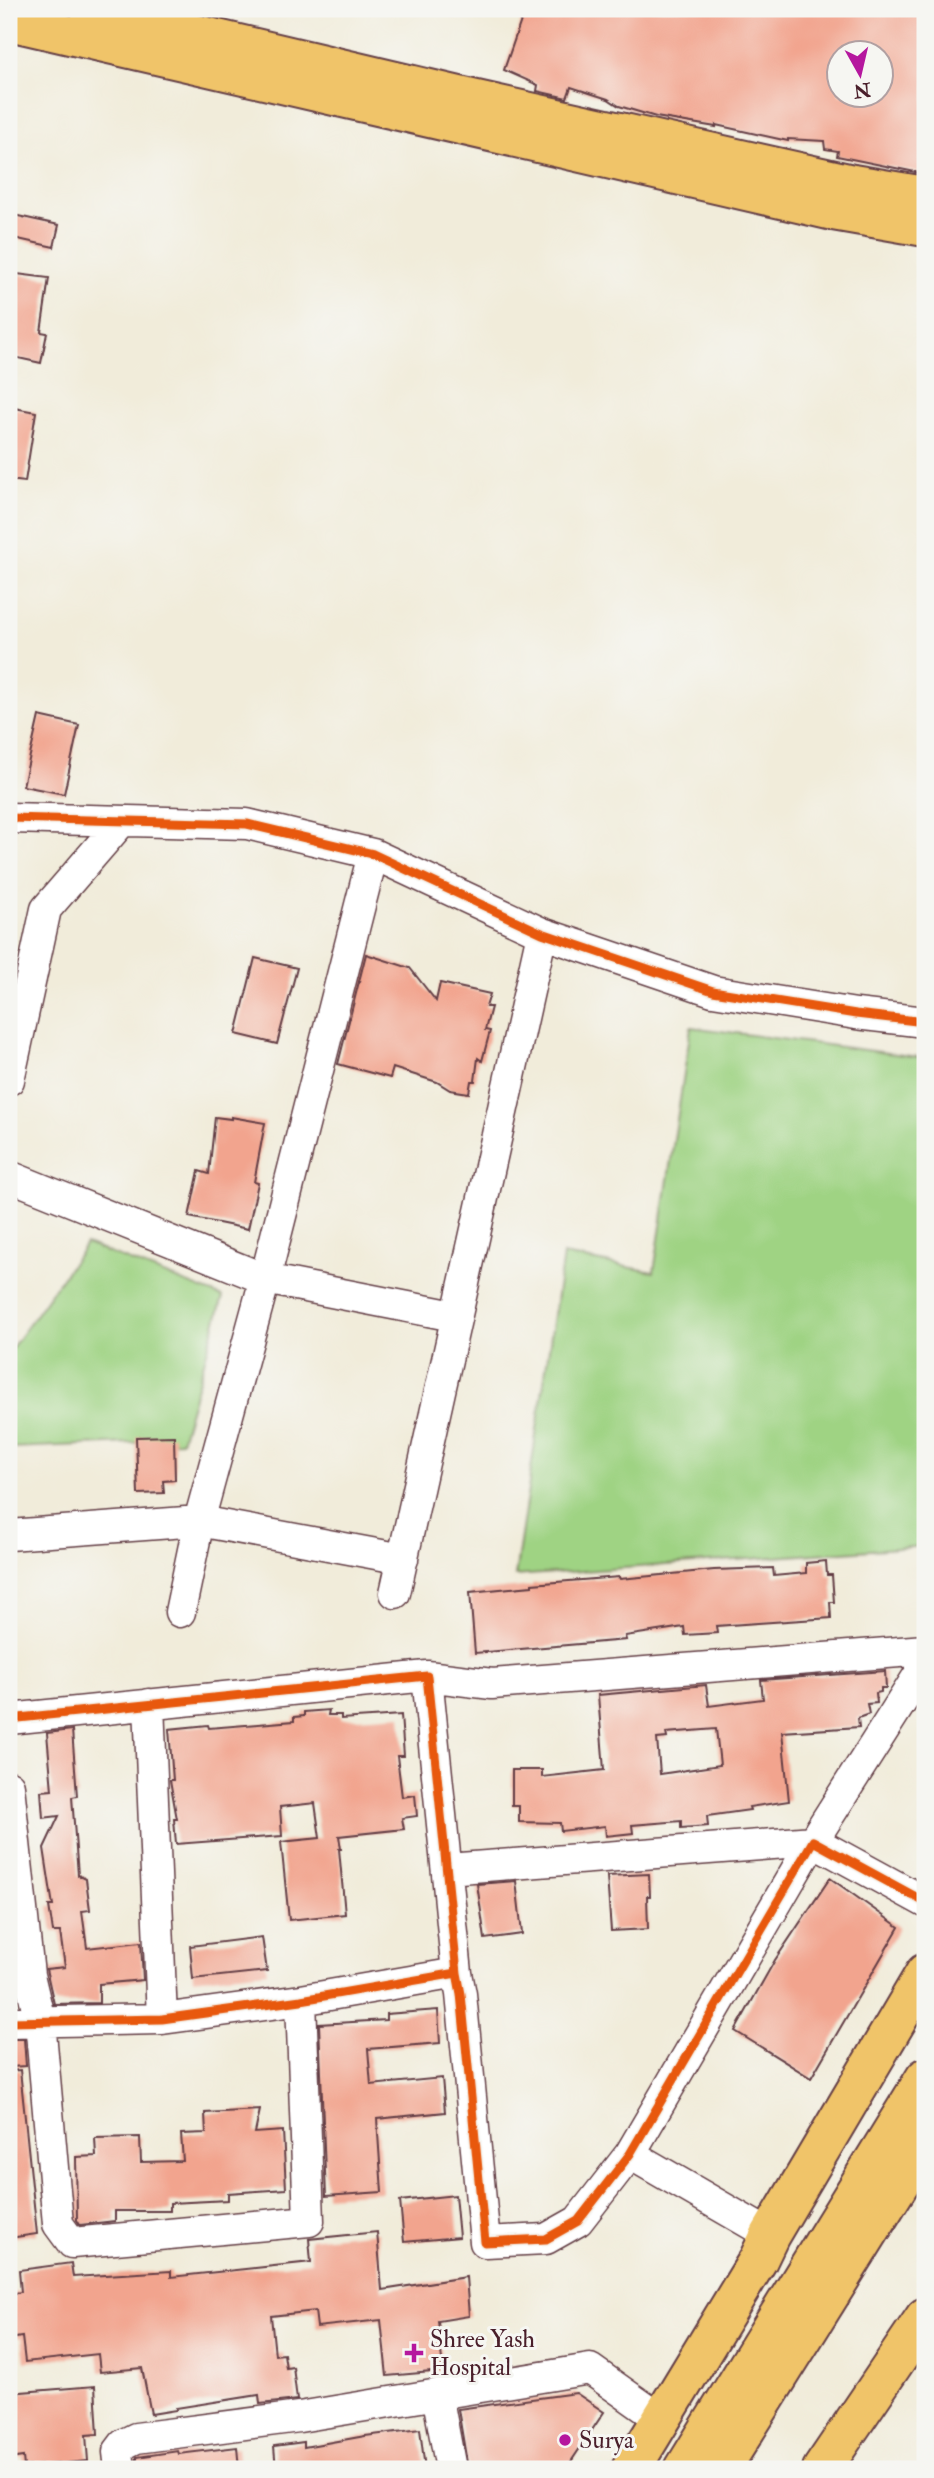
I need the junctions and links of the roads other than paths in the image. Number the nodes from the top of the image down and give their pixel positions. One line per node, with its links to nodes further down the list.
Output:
1 (90, 9): 3 (main road)
2 (9, 21): 4 (main road)
3 (925, 196)
4 (925, 228)
5 (9, 818): 6 (street)
6 (122, 821): 7 (street); 10 (street)
7 (373, 854): 8 (street); 12 (street)
8 (542, 933): 9 (street); 13 (street)
9 (925, 1022)
10 (9, 1080)
11 (9, 1176): 12 (street)
12 (265, 1279): 13 (street); 14 (street)
13 (454, 1316): 16 (street)
14 (200, 1521): 15 (street); 16 (street); 18 (street)
15 (9, 1535)
16 (403, 1559): 17 (street)
17 (395, 1593)
18 (180, 1612)
19 (925, 1650): 21 (street)
20 (925, 1665): 25 (street)
21 (427, 1676): 22 (street); 26 (street)
22 (149, 1704): 23 (street); 31 (street)
23 (9, 1719)
24 (9, 1786): 32 (street)
25 (813, 1842): 26 (street); 27 (street); 36 (street)
26 (447, 1869): 28 (street)
27 (925, 1902)
28 (457, 1973): 30 (street); 36 (street)
29 (925, 1973): 37 (main road)
30 (300, 2000): 31 (street); 32 (street)
31 (162, 2019): 32 (street)
32 (40, 2021): 33 (street)
33 (9, 2022)
34 (925, 2078): 45 (main road)
35 (925, 2143): 41 (main road)
36 (630, 2154): 37 (street)
37 (770, 2235): 40 (main road)
38 (925, 2317): 46 (main road)
39 (437, 2394): 40 (street); 42 (street); 43 (street)
40 (662, 2420): 44 (main road)
41 (726, 2461)
42 (120, 2469)
43 (450, 2469)
44 (631, 2469)
45 (684, 2469)
46 (822, 2469)

